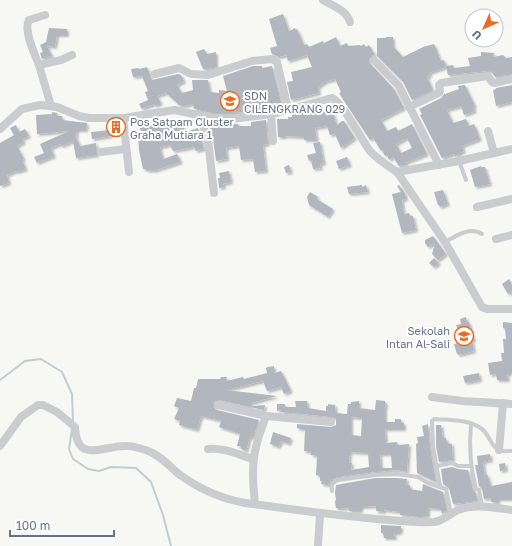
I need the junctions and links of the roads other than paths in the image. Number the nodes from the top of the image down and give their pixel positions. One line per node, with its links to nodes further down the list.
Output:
1 (323, 0): 3 (street)
2 (45, 15): 6 (street)
3 (350, 22)
4 (72, 55): 6 (street)
5 (374, 60): 10 (street)
6 (39, 65): 9 (street)
7 (155, 74): 11 (street)
8 (512, 79): 10 (street)
9 (51, 106): 14 (street); 15 (street)
10 (409, 107): 23 (street)
11 (288, 109): 12 (street); 25 (street)
12 (271, 114): 13 (street); 17 (street)
13 (203, 117): 14 (street); 27 (street)
14 (123, 118): 18 (street)
15 (0, 129)
16 (488, 131): 21 (street)
17 (273, 141)
18 (126, 149): 20 (street); 24 (street)
19 (512, 149): 21 (street)
20 (101, 152)
21 (494, 153): 22 (street)
22 (459, 161): 23 (street); 26 (lane)
23 (439, 165): 25 (street)
24 (129, 172)
25 (397, 172): 33 (street)
26 (466, 180)
27 (214, 193)
28 (512, 199): 29 (street)
29 (477, 207)
30 (482, 234): 33 (lane)
31 (512, 235): 32 (street)
32 (496, 239)
33 (445, 242): 34 (street)
34 (512, 309)
35 (432, 396): 36 (street)
36 (503, 403): 37 (street); 44 (street)
37 (512, 404)
38 (218, 405): 39 (street)
39 (266, 416): 40 (street); 46 (street)
40 (331, 422)
41 (471, 424): 44 (lane); 47 (lane); 48 (lane)
42 (0, 446): 51 (street)
43 (208, 450): 46 (street)
44 (499, 450): 45 (lane)
45 (512, 451)
46 (254, 459): 51 (street)
47 (437, 466): 48 (lane); 49 (lane)
48 (471, 466): 52 (lane)
49 (440, 486): 50 (lane); 55 (lane)
50 (332, 491)
51 (255, 504): 54 (street)
52 (482, 507): 53 (street); 55 (street)
53 (512, 510)
54 (320, 514): 55 (street); 56 (street)
55 (451, 514)
56 (318, 546)

